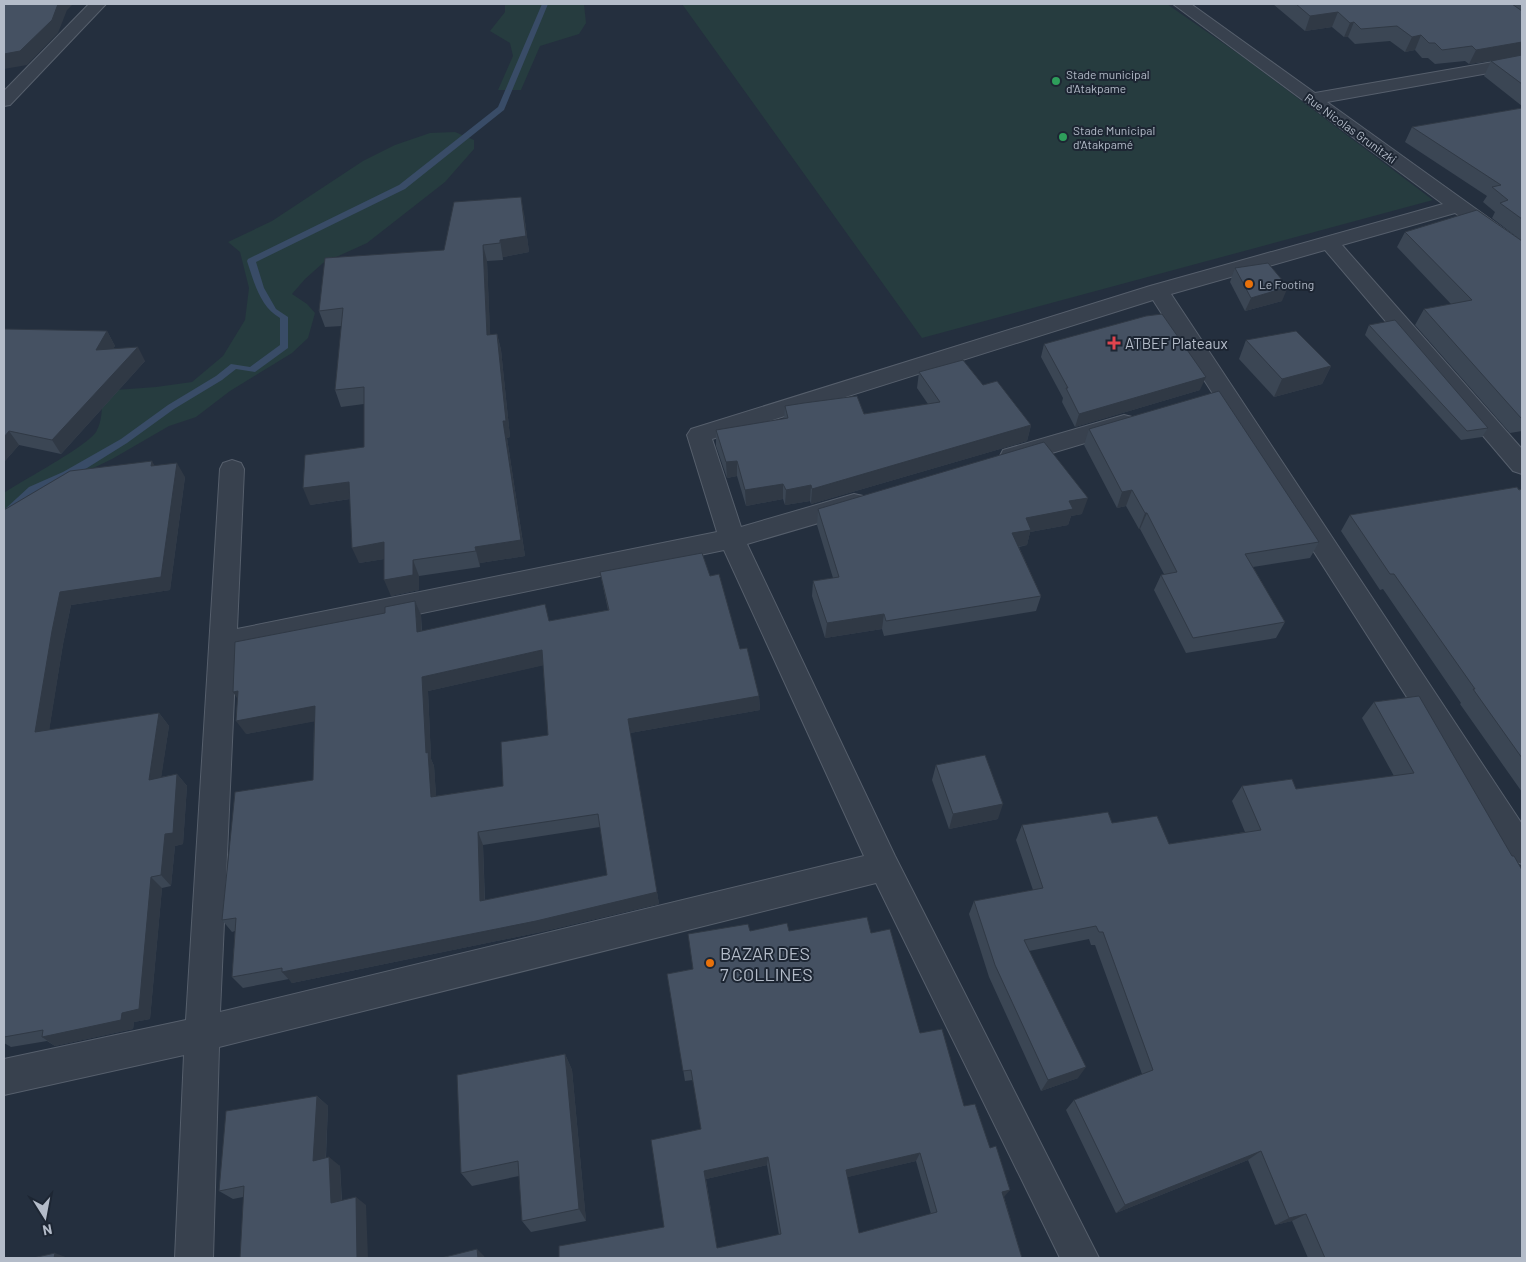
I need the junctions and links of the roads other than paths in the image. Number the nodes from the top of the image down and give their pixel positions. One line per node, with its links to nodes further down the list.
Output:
1 (98, 4): 5 (street)
2 (1181, 4): 4 (street, Rue Nicolas Grunitzki)
3 (1522, 62): 4 (street)
4 (1311, 99): 6 (street, Rue Nicolas Grunitzki)
5 (4, 101)
6 (1458, 206): 7 (street); 8 (street, Rue Nicolas Grunitzki)
7 (1329, 242): 9 (street); 12 (street)
8 (1522, 252)
9 (1158, 291): 15 (street); 17 (street)
10 (1148, 416): 11 (street)
11 (988, 464)
12 (1522, 465)
13 (232, 469): 16 (street)
14 (874, 497): 15 (street)
15 (732, 539): 16 (street); 18 (street)
16 (224, 643): 19 (street)
17 (1522, 850)
18 (884, 866): 19 (street); 22 (street)
19 (202, 1034): 20 (street); 21 (street)
20 (4, 1077)
21 (194, 1258)
22 (1080, 1258)

